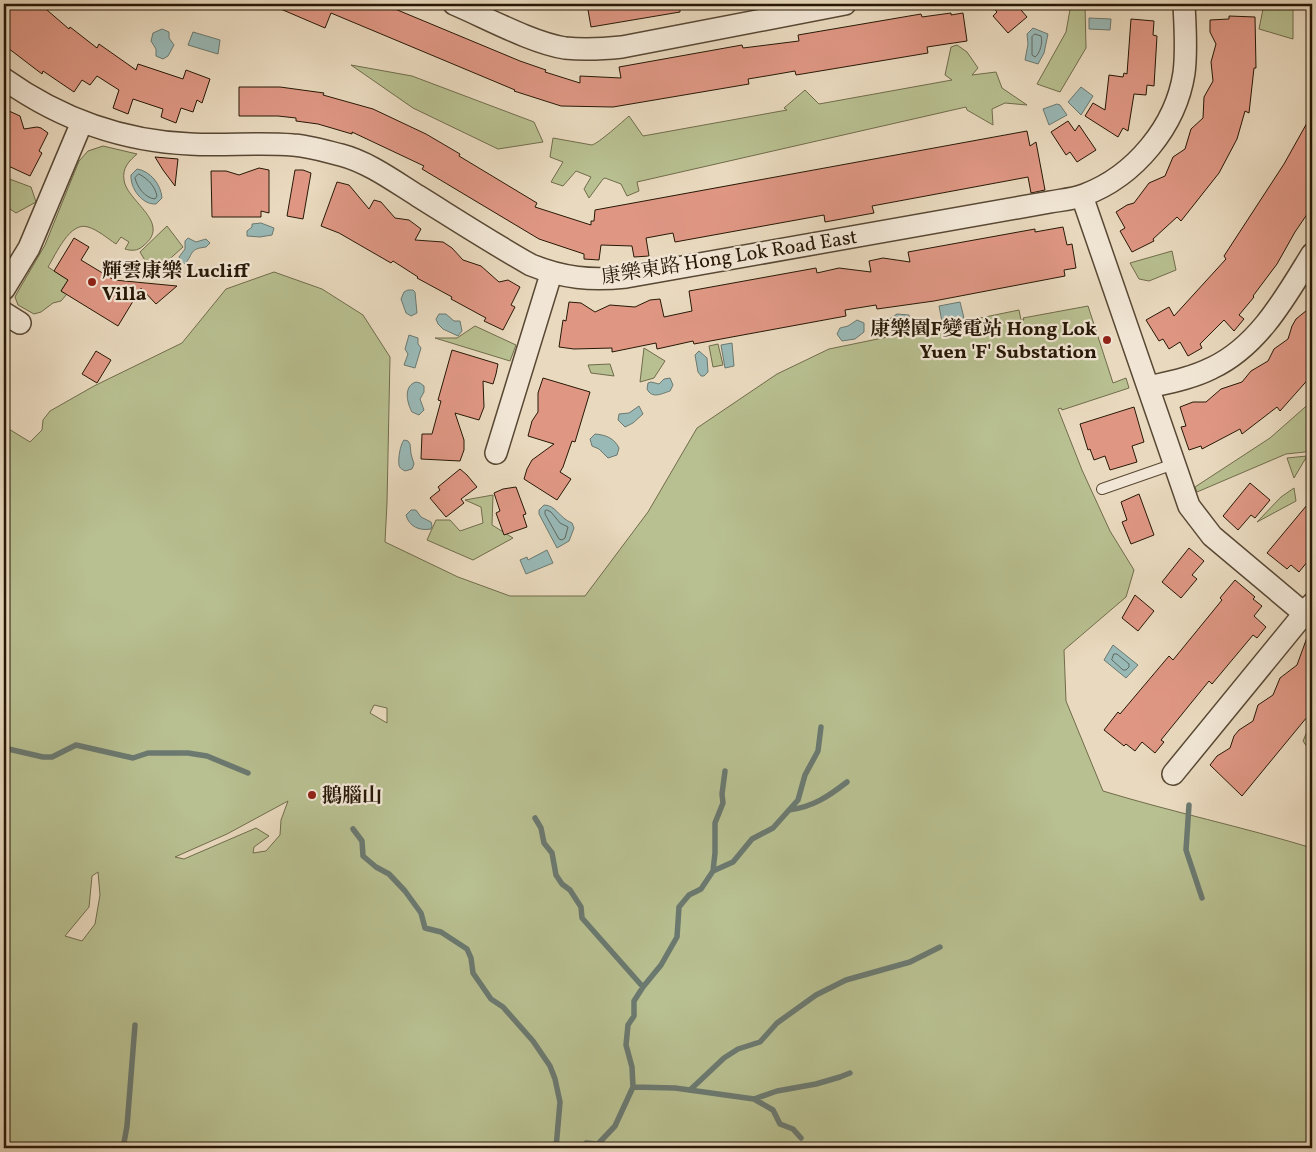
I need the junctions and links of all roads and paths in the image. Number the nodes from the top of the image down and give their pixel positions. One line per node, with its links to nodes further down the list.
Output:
1 (845, 4): 3 (street)
2 (1184, 4): 6 (street, 康樂東路 Hong Lok Road East)
3 (459, 5)
4 (4, 79): 5 (street, 康樂東路 Hong Lok Road East)
5 (82, 122): 8 (street, 康樂東路 Hong Lok Road East); 9 (street)
6 (1082, 196): 8 (street, 康樂東路 Hong Lok Road East); 10 (street)
7 (1312, 254): 10 (street)
8 (551, 274): 11 (street)
9 (4, 289)
10 (1149, 387): 12 (street)
11 (496, 453)
12 (1174, 464): 13 (lane); 14 (street)
13 (1102, 489)
14 (1309, 613): 15 (street)
15 (1173, 774)

